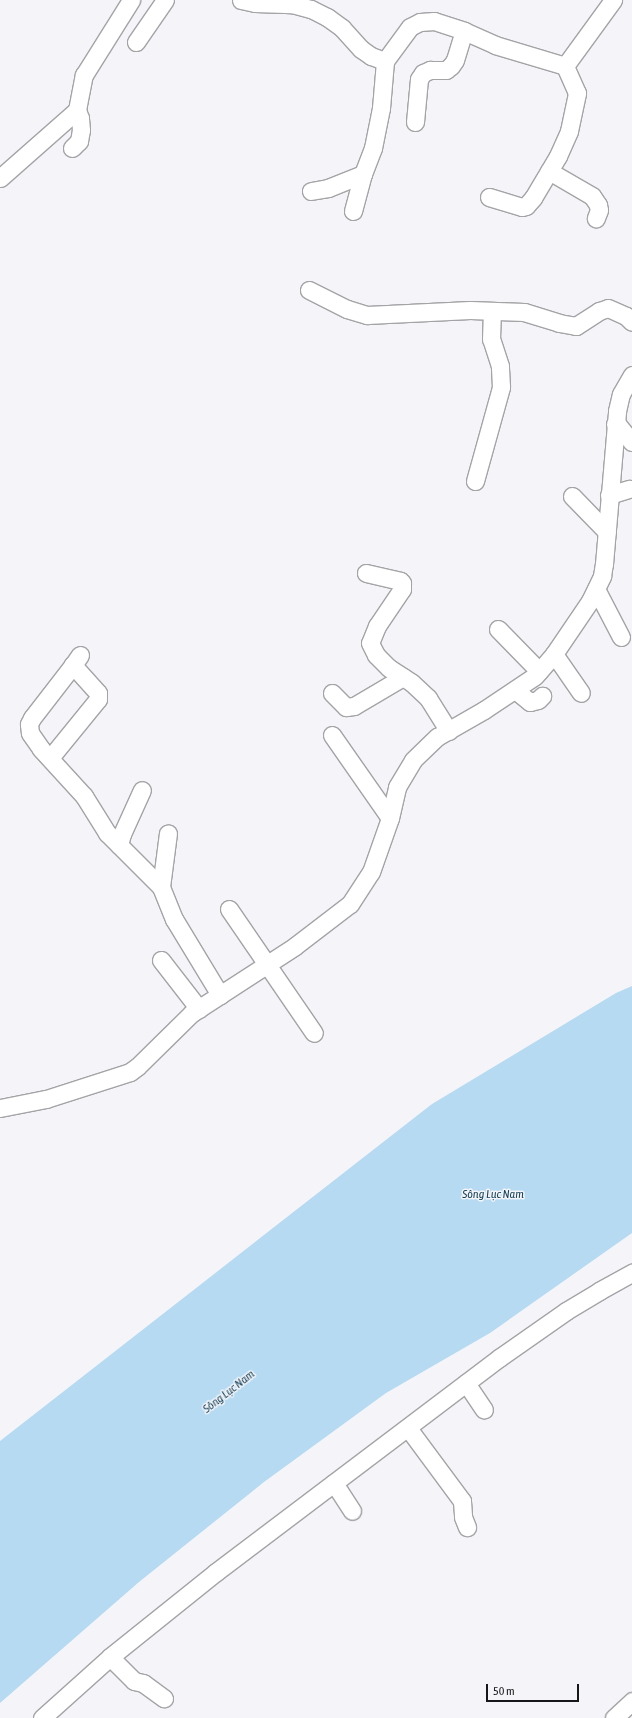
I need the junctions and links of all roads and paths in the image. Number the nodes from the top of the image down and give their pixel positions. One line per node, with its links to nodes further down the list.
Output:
1 (131, 0): 9 (street)
2 (165, 0): 6 (street)
3 (241, 0): 7 (street)
4 (614, 0): 8 (street)
5 (464, 31): 7 (street); 8 (street); 10 (street)
6 (136, 42)
7 (385, 61): 13 (street)
8 (565, 66): 12 (street)
9 (77, 110): 11 (street); 14 (street)
10 (415, 122)
11 (72, 148)
12 (549, 171): 16 (street); 18 (street)
13 (363, 174): 15 (street); 17 (street)
14 (0, 178)
15 (311, 191)
16 (489, 197)
17 (353, 211)
18 (596, 218)
19 (309, 290): 20 (street)
20 (492, 311): 21 (street); 25 (street)
21 (632, 322)
22 (632, 375): 23 (street)
23 (622, 424): 24 (street); 27 (street)
24 (632, 442)
25 (475, 481)
26 (629, 489): 27 (street)
27 (608, 495): 29 (street)
28 (572, 496): 29 (street)
29 (607, 532): 31 (street)
30 (366, 573): 36 (street)
31 (596, 589): 33 (street); 34 (street)
32 (498, 629): 35 (street)
33 (621, 637)
34 (554, 654): 35 (street); 39 (street)
35 (539, 671): 37 (street)
36 (403, 677): 38 (street); 41 (street)
37 (515, 690): 40 (street); 41 (street)
38 (332, 693)
39 (581, 693)
40 (542, 696)
41 (449, 731): 45 (street)
42 (332, 735): 45 (street)
43 (50, 758): 43 (street); 47 (street)
44 (142, 790): 47 (street)
45 (390, 818): 51 (street)
46 (168, 833): 48 (street)
47 (119, 845): 48 (street)
48 (160, 888): 52 (street)
49 (229, 909): 51 (street)
50 (161, 960): 53 (street)
51 (266, 965): 52 (street); 54 (street)
52 (220, 995): 53 (street)
53 (199, 1009): 55 (street)
54 (314, 1033)
55 (0, 1108)
56 (630, 1278): 57 (street)
57 (466, 1383): 58 (street); 59 (street)
58 (484, 1410)
59 (408, 1428): 60 (street); 62 (street)
60 (334, 1483): 61 (street); 63 (street)
61 (352, 1510)
62 (467, 1527)
63 (110, 1657): 64 (street); 66 (street)
64 (164, 1698)
65 (632, 1701): 67 (street)
66 (42, 1718)
67 (614, 1718)

